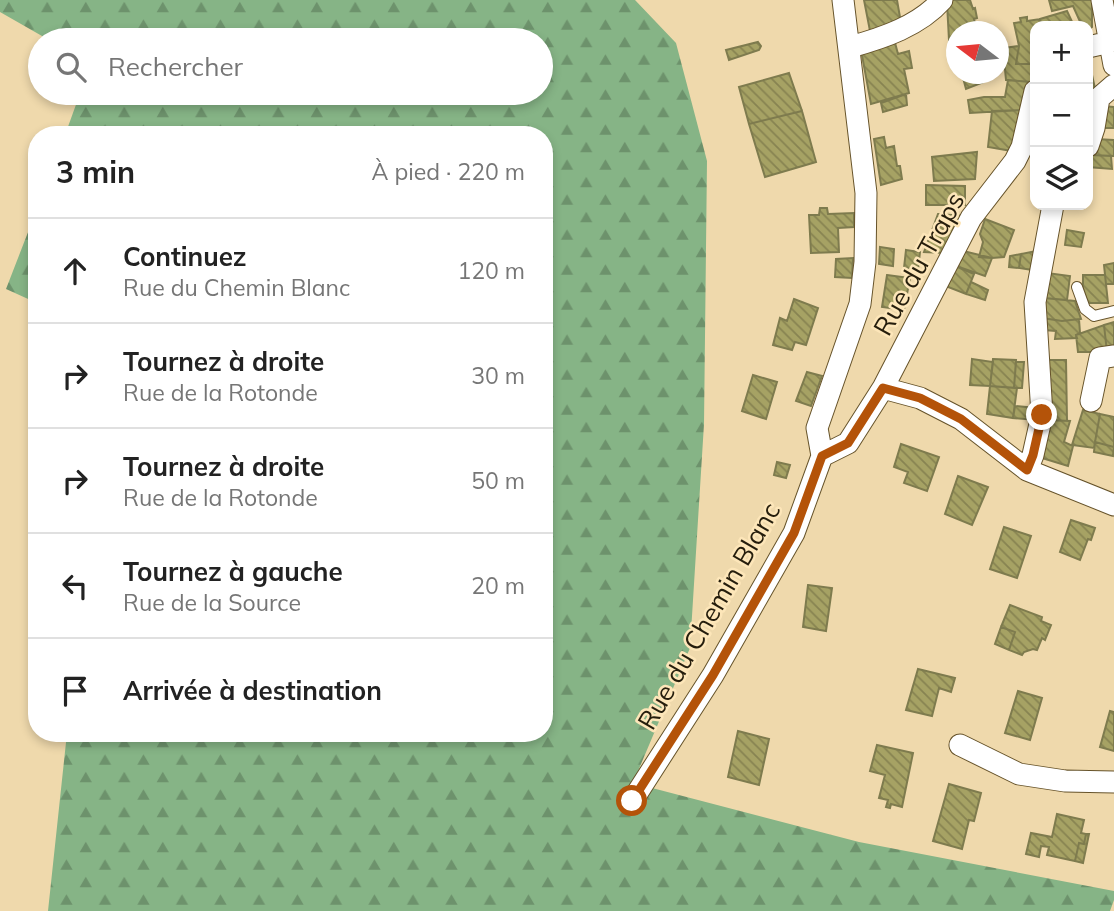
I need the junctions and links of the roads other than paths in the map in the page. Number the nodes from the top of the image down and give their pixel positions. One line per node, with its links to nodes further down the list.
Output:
1 (843, 0): 6 (street, Rue du Chemin Blanc)
2 (942, 0): 6 (street)
3 (1102, 0): 4 (street)
4 (1111, 34): 5 (street); 7 (street)
5 (1093, 44)
6 (850, 47): 17 (street, Rue du Chemin Blanc)
7 (1114, 65)
8 (1114, 85): 10 (street)
9 (1030, 111): 15 (street, Rue du Traps)
10 (1093, 131)
11 (1052, 210): 18 (street)
12 (1077, 287): 13 (lane)
13 (1114, 311)
14 (1114, 356): 16 (street)
15 (883, 388): 17 (street, Rue du Traps); 18 (street)
16 (1091, 401)
17 (822, 456): 22 (street, Rue du Chemin Blanc)
18 (1027, 470): 19 (street)
19 (1114, 505)
20 (960, 745): 21 (street)
21 (1114, 782)
22 (632, 801)

